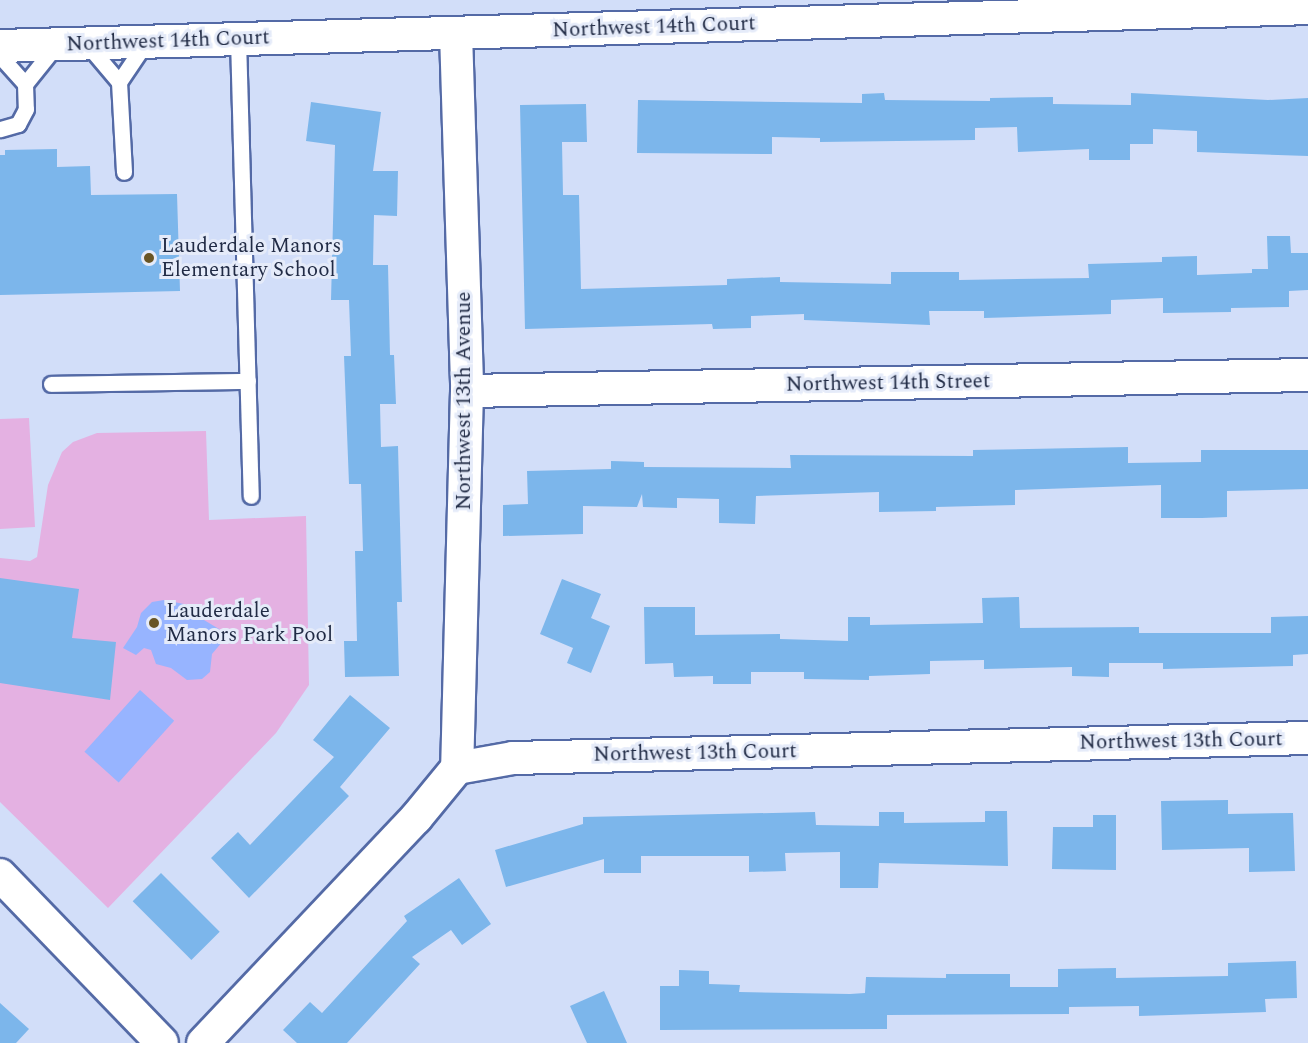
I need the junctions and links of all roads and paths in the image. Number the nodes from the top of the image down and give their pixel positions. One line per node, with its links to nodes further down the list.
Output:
1 (1308, 8): 2 (street, Northwest 14th Court)
2 (456, 33): 3 (street, Northwest 14th Court); 15 (street, Northwest 13th Avenue)
3 (238, 39): 4 (street, Northwest 14th Court); 13 (lane)
4 (146, 42): 5 (street, Northwest 14th Court); 8 (lane)
5 (72, 44): 6 (street, Northwest 14th Court); 8 (lane); 9 (lane)
6 (0, 46)
7 (0, 56): 9 (lane)
8 (119, 82): 11 (lane)
9 (25, 84): 10 (lane)
10 (0, 129)
11 (124, 172)
12 (1308, 375): 15 (street, Northwest 14th Street)
13 (248, 381): 14 (lane); 16 (lane)
14 (51, 384)
15 (467, 391): 18 (street, Northwest 13th Avenue)
16 (251, 496)
17 (1308, 738): 18 (street, Northwest 13th Court)
18 (457, 768): 21 (street)
19 (0, 875): 20 (street)
20 (162, 1043)
21 (203, 1043)

